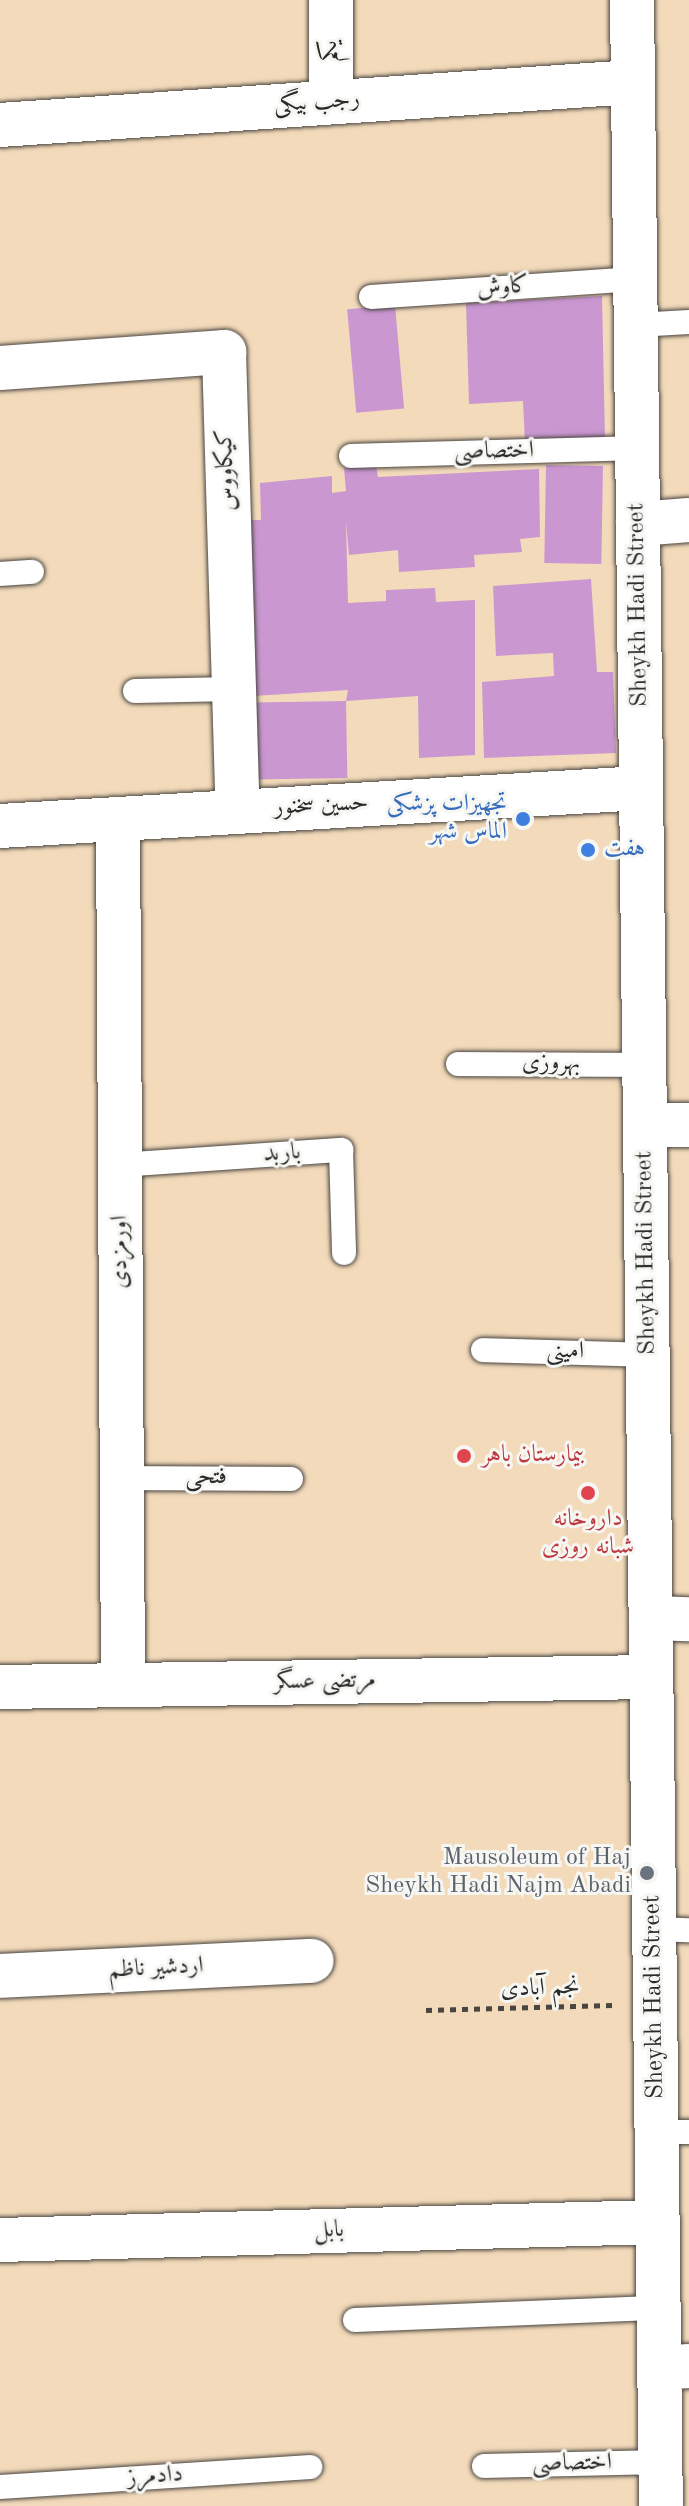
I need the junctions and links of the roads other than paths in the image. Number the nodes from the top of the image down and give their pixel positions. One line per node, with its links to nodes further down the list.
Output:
1 (331, 0): 4 (street, یکم)
2 (632, 0): 3 (street, Sheykh Hadi Street)
3 (633, 82): 4 (street, رجب بیگی); 6 (street, Sheykh Hadi Street)
4 (331, 102): 5 (street, رجب بیگی)
5 (0, 125)
6 (635, 279): 7 (lane, کاوش); 9 (street, Sheykh Hadi Street)
7 (371, 297)
8 (689, 322): 9 (lane)
9 (636, 325): 11 (street, Sheykh Hadi Street)
10 (0, 368): 17 (street, کیکاووس)
11 (637, 448): 12 (lane, اختصاصی); 14 (street, Sheykh Hadi Street)
12 (351, 456)
13 (689, 520): 14 (street)
14 (638, 524): 19 (street, Sheykh Hadi Street)
15 (32, 572): 16 (lane)
16 (0, 574)
17 (234, 689): 18 (lane); 20 (street, کیکاووس)
18 (135, 691)
19 (641, 788): 20 (street, حسین سخنور); 24 (street, Sheykh Hadi Street)
20 (238, 811): 21 (street, حسین سخنور)
21 (118, 819): 22 (street, حسین سخنور); 27 (street, اورمزدی)
22 (0, 826)
23 (458, 1064): 24 (lane, بهروزی)
24 (645, 1065): 25 (street, Sheykh Hadi Street)
25 (645, 1125): 26 (street); 30 (street, Sheykh Hadi Street)
26 (689, 1125)
27 (120, 1165): 28 (lane, باربد); 31 (street, اورمزدی)
28 (344, 1253)
29 (483, 1350): 30 (lane, امینی)
30 (648, 1355): 33 (street, Sheykh Hadi Street)
31 (122, 1478): 32 (lane, فتحی); 35 (street, اورمزدی)
32 (291, 1479)
33 (670, 1619): 34 (street, Sheykh Hadi Street)
34 (650, 1677): 35 (street, مرتضی عسگر); 37 (street, Sheykh Hadi Street)
35 (123, 1685): 36 (street, مرتضی عسگر)
36 (0, 1687)
37 (672, 1929): 40 (street, Sheykh Hadi Street)
38 (312, 1961): 39 (street, اردشیر ناظم)
39 (0, 1976)
40 (673, 2132): 41 (street, Sheykh Hadi Street)
41 (658, 2222): 42 (street, بابل); 43 (street, Sheykh Hadi Street)
42 (0, 2240)
43 (659, 2308): 44 (lane); 45 (street, Sheykh Hadi Street)
44 (355, 2320)
45 (674, 2367): 46 (street, Sheykh Hadi Street)
46 (661, 2462): 47 (lane, اختصاصی); 50 (street, Sheykh Hadi Street)
47 (484, 2466)
48 (310, 2467): 49 (lane, دادمرز)
49 (0, 2487)
50 (661, 2506)

